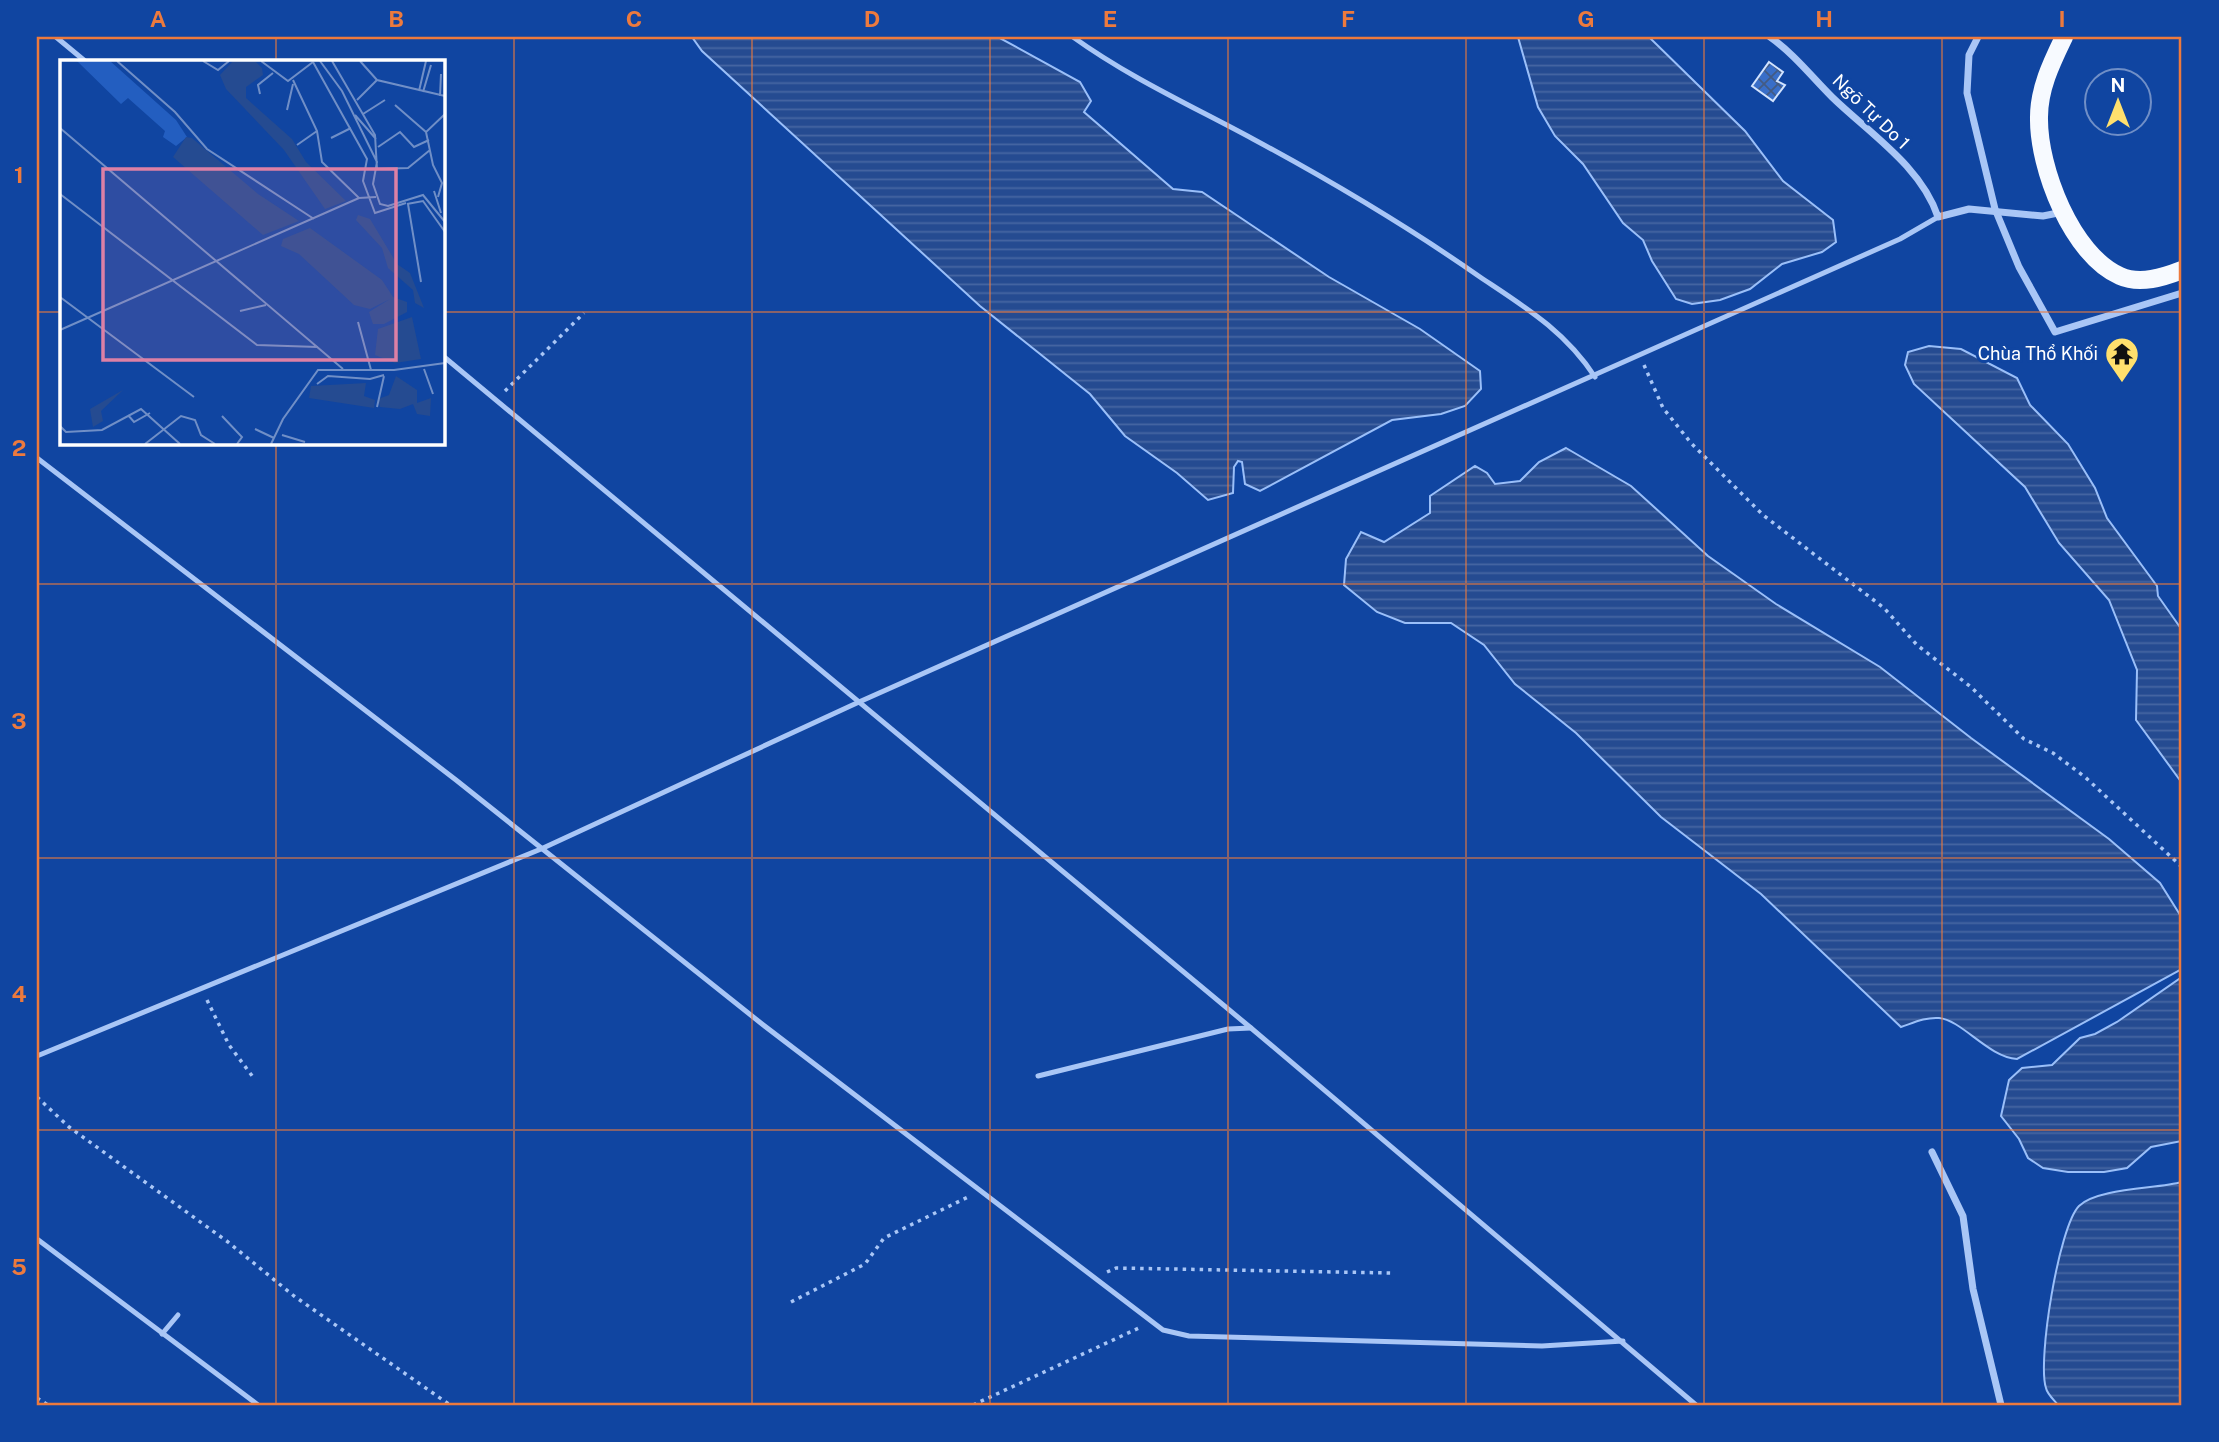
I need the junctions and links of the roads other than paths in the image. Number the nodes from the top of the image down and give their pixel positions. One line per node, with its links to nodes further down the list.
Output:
1 (56, 37): 6 (lane)
2 (1073, 37): 13 (lane)
3 (1770, 37): 9 (street, Ngõ Tự Do 1)
4 (1978, 37): 7 (street)
5 (2064, 37): 8 (main road)
6 (84, 60)
7 (1995, 209): 8 (street); 9 (street); 11 (street)
8 (2064, 212): 10 (main road)
9 (1938, 217): 13 (lane)
10 (2182, 270)
11 (2182, 293)
12 (444, 357): 15 (lane)
13 (1595, 377): 15 (lane)
14 (37, 458): 16 (lane)
15 (859, 702): 16 (lane); 17 (lane)
16 (541, 849): 18 (lane); 24 (lane)
17 (1251, 1028): 19 (lane); 24 (lane)
18 (37, 1056)
19 (1038, 1076)
20 (1932, 1153): 27 (street)
21 (37, 1239): 23 (lane)
22 (178, 1315): 23 (lane)
23 (162, 1334): 25 (lane)
24 (1623, 1341): 26 (lane)
25 (258, 1405)
26 (1696, 1405)
27 (2000, 1405)

